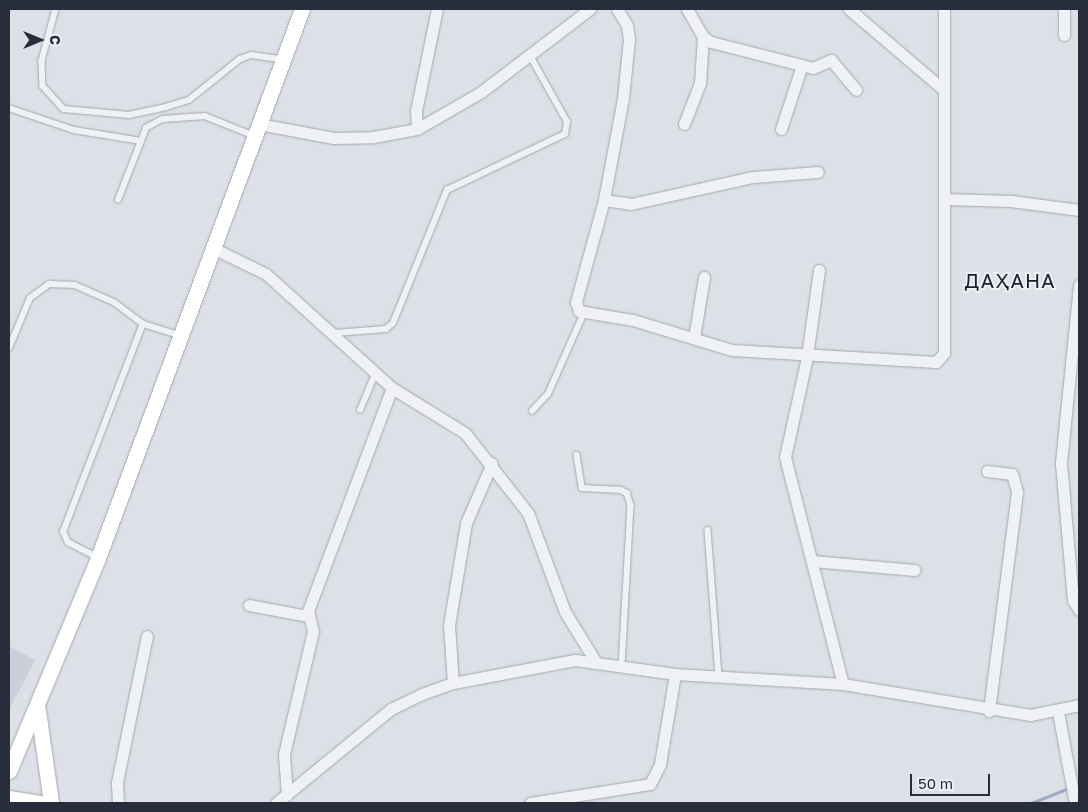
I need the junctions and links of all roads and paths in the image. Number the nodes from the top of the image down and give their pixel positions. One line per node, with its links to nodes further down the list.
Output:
1 (56, 9): 13 (lane)
2 (302, 9): 13 (main road)
3 (437, 9): 19 (street)
4 (590, 9): 12 (street)
5 (617, 9): 26 (street)
6 (687, 9): 11 (street)
7 (849, 9): 16 (street)
8 (944, 9): 16 (street)
9 (1064, 9): 10 (street)
10 (1064, 34)
11 (703, 37): 14 (street); 18 (street)
12 (530, 56): 19 (street); 34 (lane)
13 (284, 59): 20 (main road)
14 (802, 65): 15 (street); 21 (street)
15 (856, 90)
16 (944, 90): 24 (street)
17 (9, 108): 22 (lane)
18 (684, 124)
19 (417, 129): 20 (street)
20 (257, 130): 22 (lane); 28 (main road)
21 (781, 130)
22 (141, 141): 25 (lane)
23 (818, 172): 26 (street)
24 (946, 199): 27 (street); 38 (street)
25 (118, 200)
26 (604, 200): 32 (street)
27 (1079, 210)
28 (215, 249): 34 (street); 35 (main road)
29 (819, 270): 38 (street)
30 (704, 277): 36 (street)
31 (1079, 285): 51 (street)
32 (583, 315): 36 (street); 42 (lane)
33 (143, 324): 35 (lane); 37 (lane); 47 (lane)
34 (334, 333): 39 (street)
35 (182, 336): 47 (main road)
36 (694, 338): 38 (street)
37 (9, 348)
38 (807, 357): 48 (street)
39 (375, 374): 40 (street); 41 (lane)
40 (392, 388): 44 (street); 52 (street)
41 (360, 410)
42 (532, 411)
43 (577, 455): 55 (lane)
44 (492, 464): 54 (street); 58 (street)
45 (987, 471): 62 (street)
46 (708, 530): 57 (lane)
47 (98, 558): 61 (main road)
48 (812, 561): 49 (street); 59 (street)
49 (915, 570)
50 (249, 605): 52 (street)
51 (1079, 610)
52 (308, 616): 65 (street)
53 (147, 636): 69 (street)
54 (594, 659): 55 (street); 58 (street)
55 (622, 665): 56 (street)
56 (674, 674): 57 (street); 71 (street)
57 (719, 676): 59 (street)
58 (453, 682): 65 (street)
59 (843, 684): 62 (street)
60 (1079, 705): 63 (street)
61 (38, 710): 64 (main road); 68 (main road)
62 (989, 712): 63 (street)
63 (1058, 712): 72 (street)
64 (9, 771)
65 (287, 795): 70 (street)
66 (9, 798): 67 (main road)
67 (39, 803)
68 (51, 803)
69 (118, 803)
70 (276, 803)
71 (530, 803)
72 (1075, 803)

